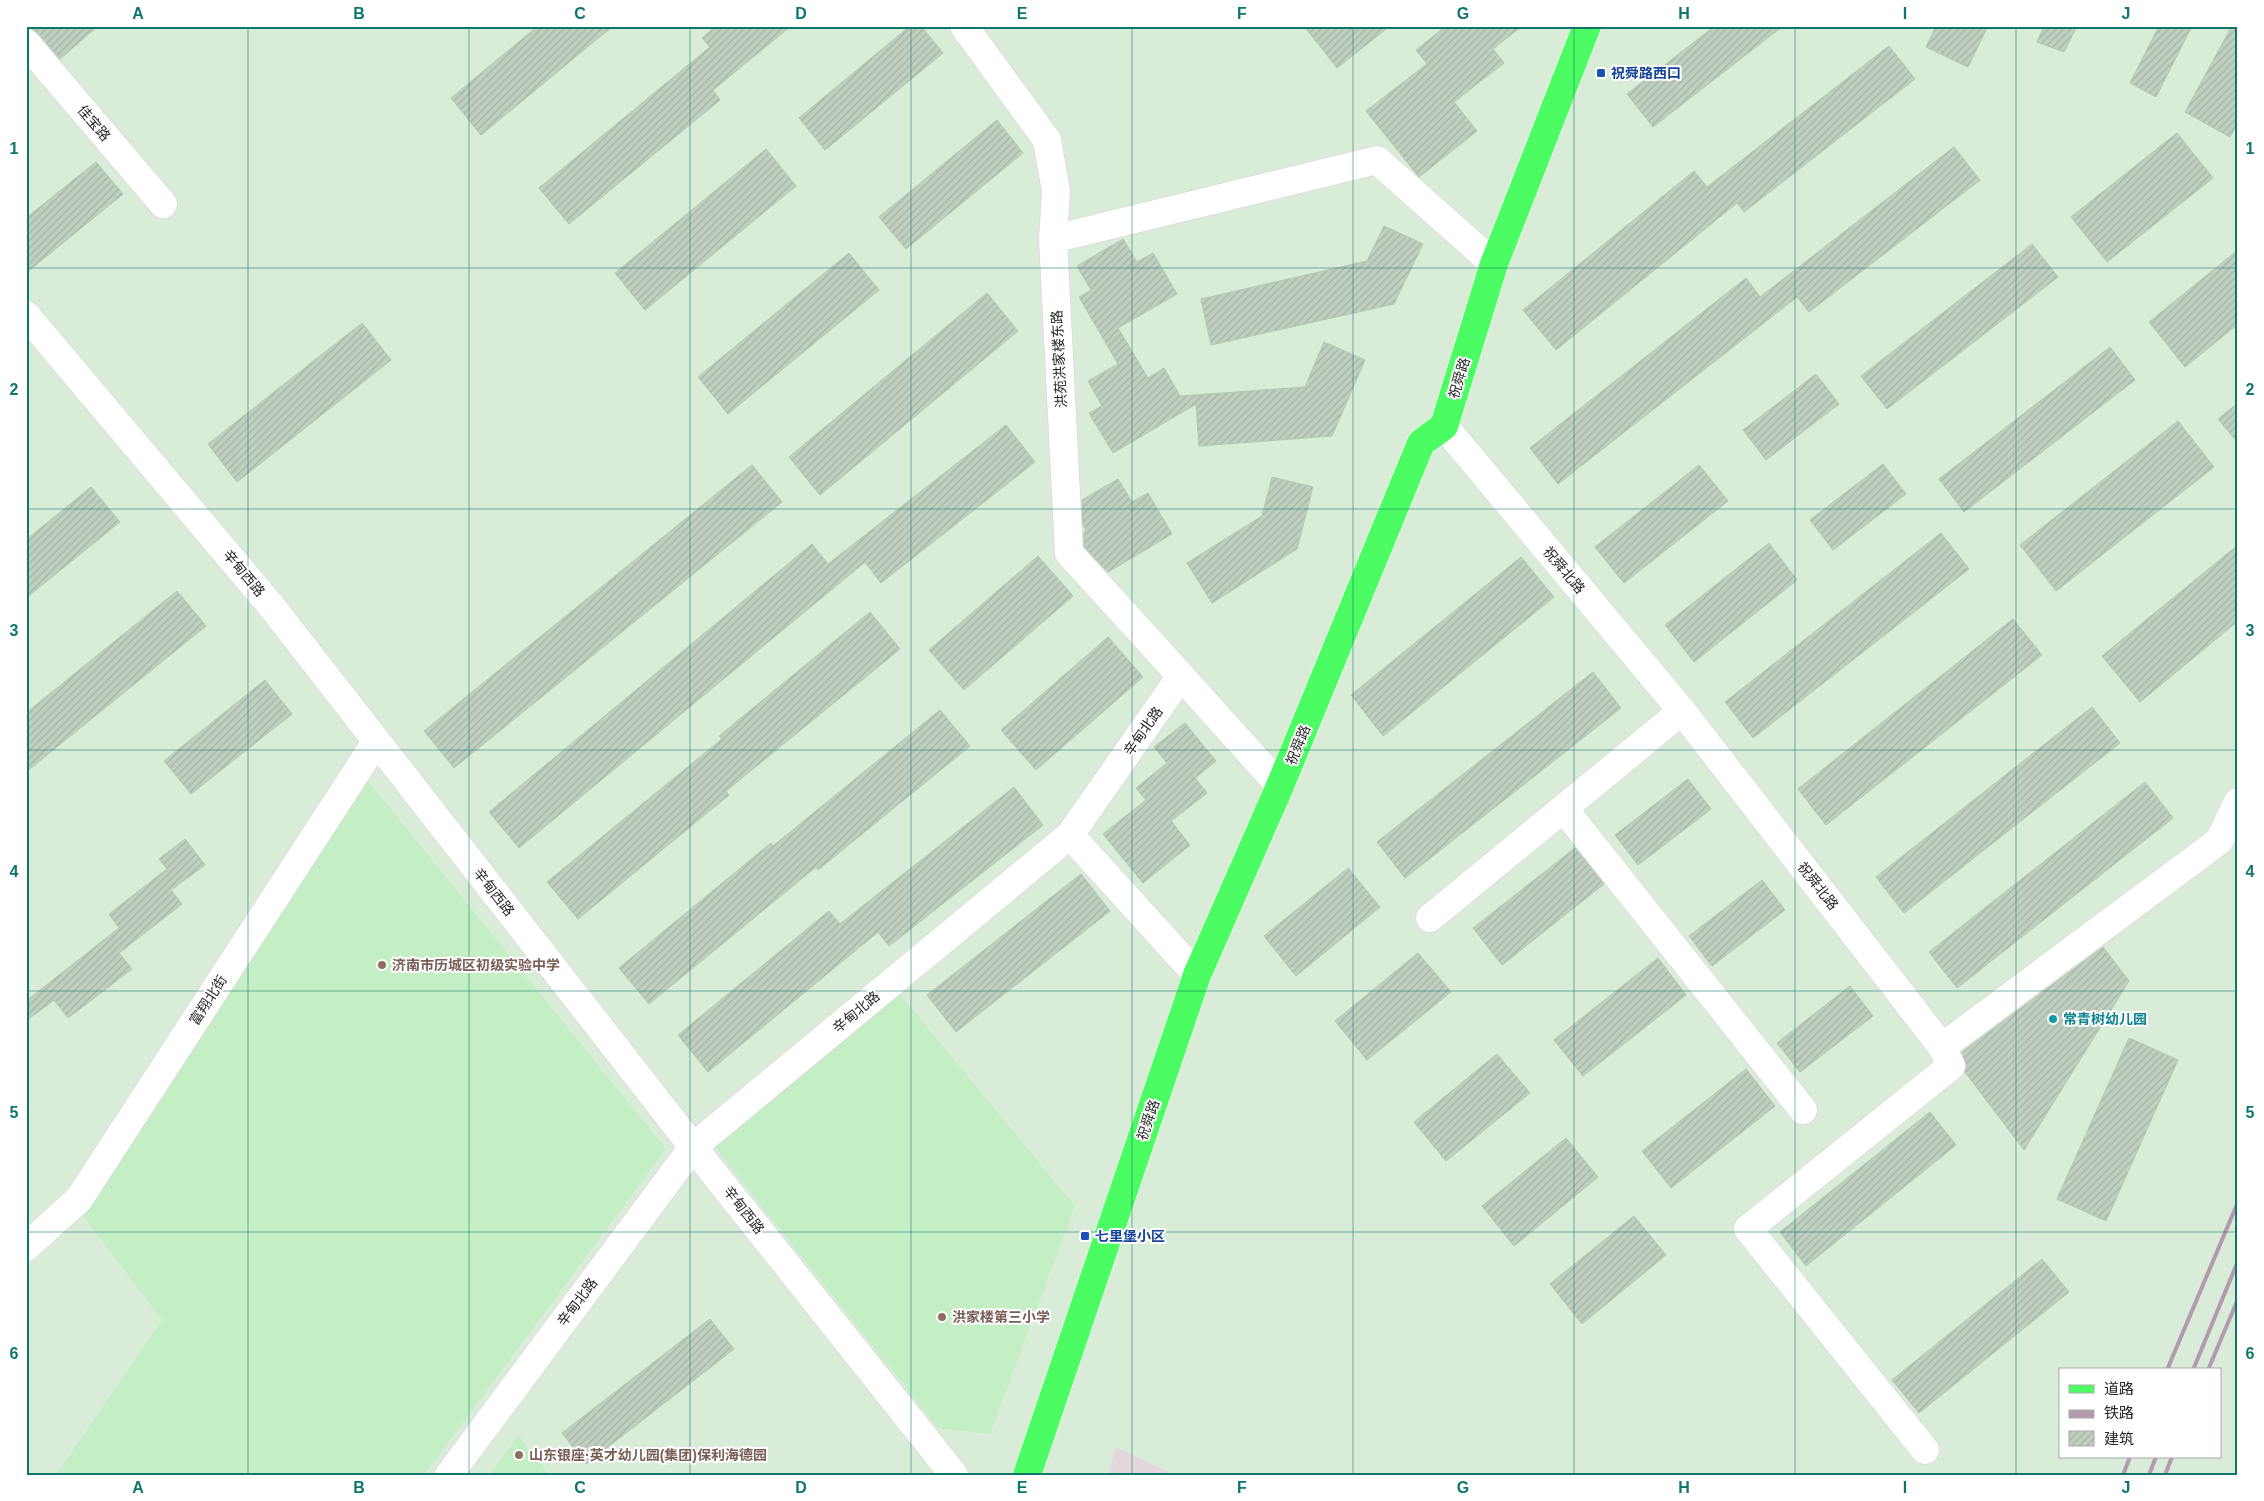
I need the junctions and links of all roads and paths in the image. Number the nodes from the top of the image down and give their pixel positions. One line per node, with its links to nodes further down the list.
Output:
1 (964, 26): 5 (street, 洪苑洪家楼东路)
2 (1587, 26): 6 (main road, 祝舜路)
3 (26, 43): 4 (street, 佳宝路)
4 (163, 204)
5 (1053, 239): 6 (street); 9 (street, 洪苑洪家楼东路)
6 (1494, 264): 8 (main road, 祝舜路)
7 (26, 315): 11 (street, 辛甸西路)
8 (1444, 426): 10 (street, 祝舜北路); 12 (main road, 祝舜路)
9 (1181, 676): 12 (street); 15 (street, 辛甸北路)
10 (1682, 711): 14 (street); 18 (street, 祝舜北路)
11 (376, 742): 20 (street, 辛甸西路); 21 (street, 富翔北街)
12 (1280, 786): 17 (main road, 祝舜路)
13 (2238, 802): 18 (street)
14 (1564, 809): 16 (street); 19 (street)
15 (1070, 835): 17 (street); 20 (street, 辛甸北路)
16 (1430, 918)
17 (1197, 975): 25 (main road, 祝舜路)
18 (1942, 1047): 22 (street)
19 (1803, 1110)
20 (693, 1146): 23 (street, 辛甸北路); 24 (street, 辛甸西路)
21 (26, 1247)
22 (1925, 1450)
23 (449, 1475)
24 (954, 1475)
25 (1027, 1475)

